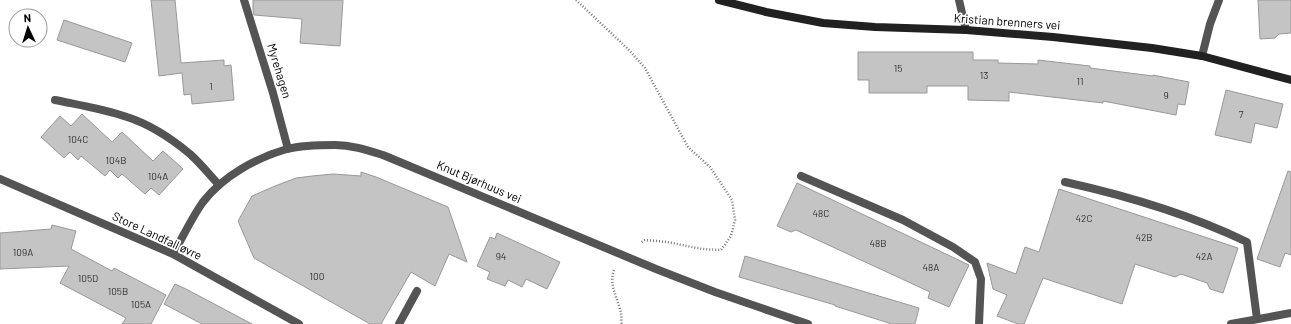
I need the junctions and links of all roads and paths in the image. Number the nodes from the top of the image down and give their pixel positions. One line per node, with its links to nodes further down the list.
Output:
1 (244, 0): 10 (street, Myrehagen)
2 (576, 0): 16 (path)
3 (719, 0): 6 (main road, Kristian brenners vei)
4 (959, 0): 6 (street)
5 (1219, 0): 7 (street)
6 (966, 30): 7 (main road, Kristian brenners vei)
7 (1202, 56): 8 (main road, Kristian brenners vei)
8 (1291, 80)
9 (55, 100): 14 (street)
10 (288, 149): 14 (street, Knut Bjørhuus vei); 16 (street, Knut Bjørhuus vei)
11 (801, 176): 24 (street)
12 (0, 179): 15 (street, Store Landfall øvre)
13 (1066, 182): 19 (street)
14 (219, 185): 15 (street, Knut Bjørhuus vei)
15 (173, 254): 20 (street, Store Landfall øvre)
16 (621, 254): 22 (path); 23 (street, Knut Bjørhuus vei)
17 (417, 290): 21 (street)
18 (1291, 313): 19 (street)
19 (1257, 319): 25 (street)
20 (299, 324)
21 (399, 324)
22 (622, 324)
23 (808, 324)
24 (979, 324)
25 (1231, 324)

